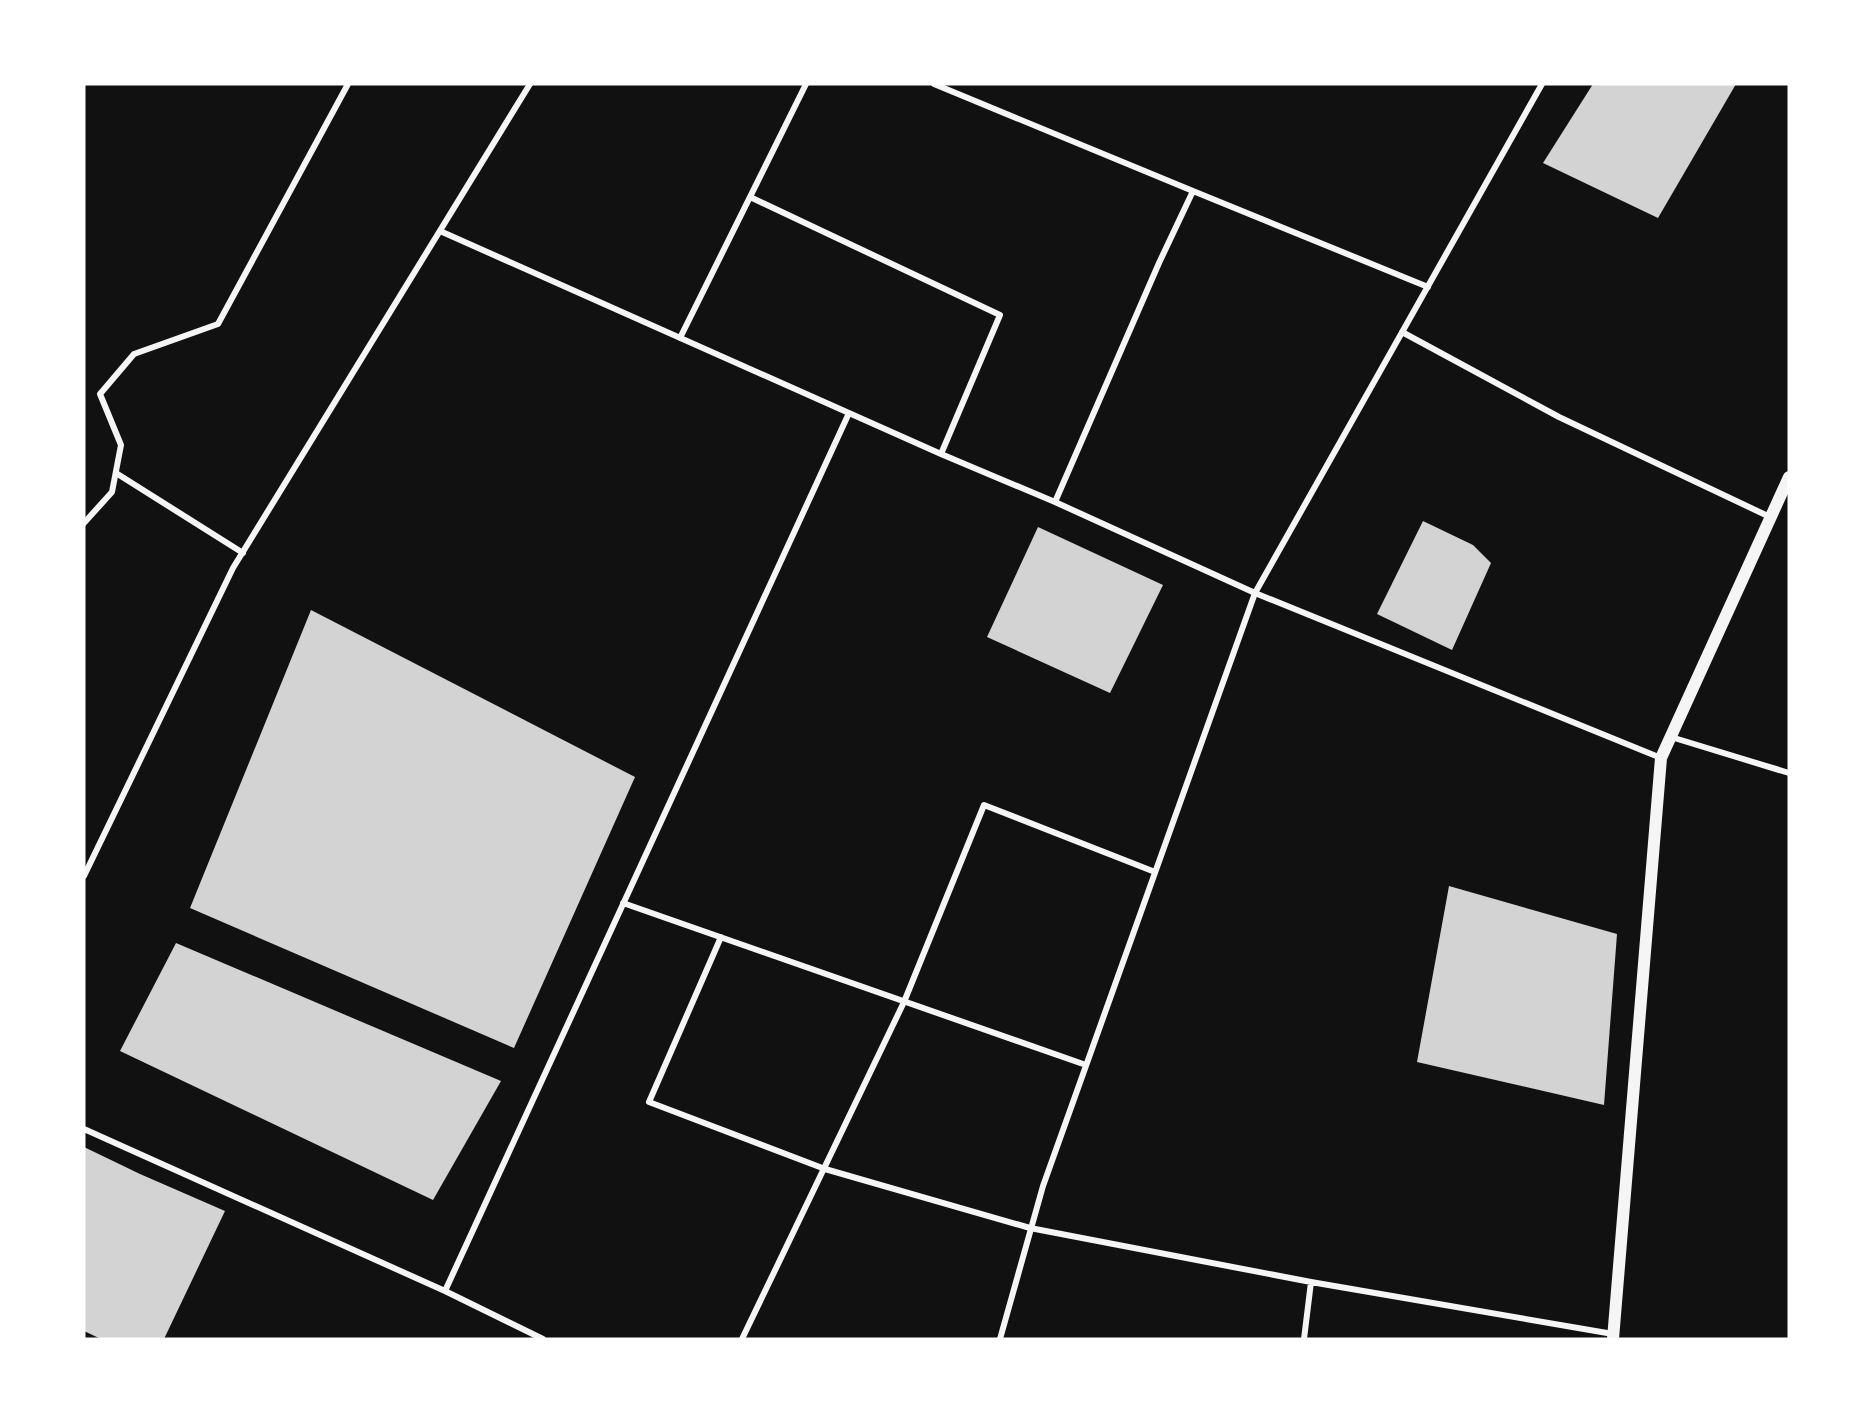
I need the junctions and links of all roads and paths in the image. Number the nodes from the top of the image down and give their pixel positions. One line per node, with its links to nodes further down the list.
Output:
1 (348, 84): 14 (street)
2 (530, 84): 8 (street)
3 (806, 84): 7 (street)
4 (934, 84): 6 (street)
5 (1542, 84): 9 (street)
6 (1193, 191): 9 (street); 16 (street)
7 (750, 197): 11 (street); 13 (street)
8 (440, 231): 11 (street); 19 (street)
9 (1428, 287): 10 (street)
10 (1402, 332): 17 (street); 20 (street)
11 (680, 338): 12 (street)
12 (849, 413): 13 (street); 26 (street)
13 (941, 454): 16 (street)
14 (116, 473): 18 (street); 19 (street)
15 (1789, 477): 17 (main road)
16 (1054, 502): 20 (street)
17 (1771, 517): 21 (main road)
18 (84, 523)
19 (243, 553): 25 (street)
20 (1255, 593): 22 (street); 24 (street)
21 (1671, 737): 22 (main road); 23 (street)
22 (1661, 758): 35 (main road)
23 (1789, 773)
24 (1155, 872): 28 (street); 29 (street)
25 (84, 876)
26 (623, 903): 27 (street); 34 (street)
27 (721, 937): 28 (street); 31 (street)
28 (904, 1002): 29 (street); 31 (street)
29 (1086, 1065): 32 (street)
30 (84, 1129): 34 (street)
31 (825, 1168): 32 (street); 37 (street)
32 (1030, 1228): 33 (street); 38 (street)
33 (1311, 1282): 35 (street); 39 (street)
34 (445, 1291): 36 (street)
35 (1613, 1336)
36 (543, 1339)
37 (742, 1339)
38 (1000, 1339)
39 (1304, 1339)

